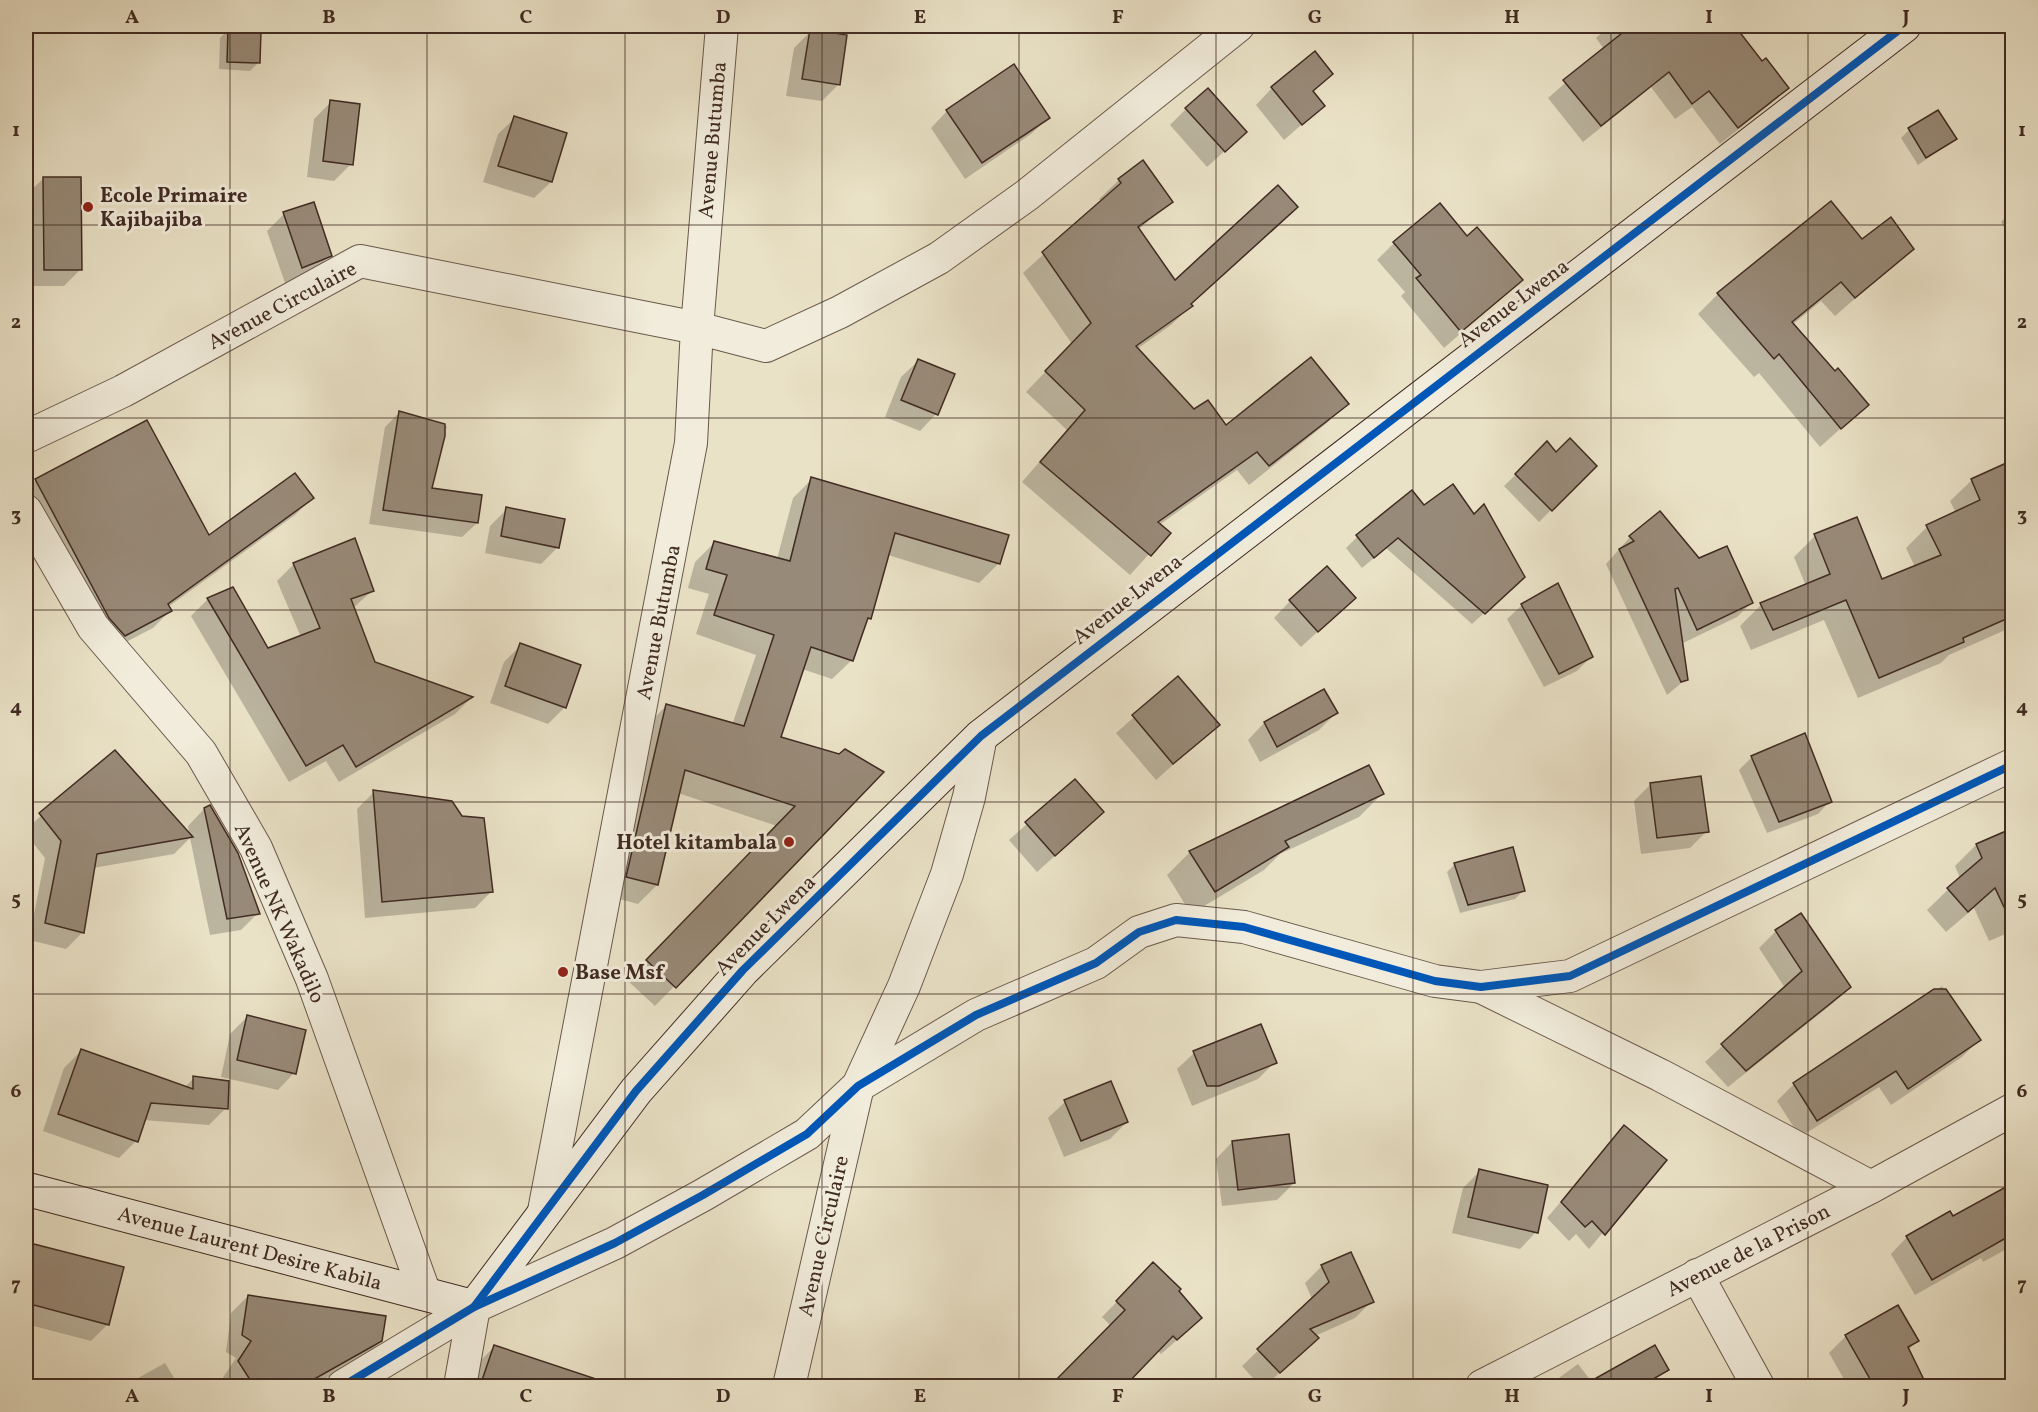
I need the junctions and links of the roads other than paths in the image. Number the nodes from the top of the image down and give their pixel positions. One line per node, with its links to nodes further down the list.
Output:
1 (722, 26): 4 (street, Avenue Butumba)
2 (1238, 26): 4 (street, Avenue Circulaire)
3 (1904, 26): 7 (main road, Avenue Lwena)
4 (697, 328): 5 (street, Avenue Circulaire); 14 (street, Avenue Butumba)
5 (26, 437)
6 (26, 511): 16 (street, Avenue NK Wakadilo)
7 (981, 736): 10 (street); 14 (main road, Avenue Lwena)
8 (2013, 765): 9 (street)
9 (1481, 987): 10 (street); 12 (street)
10 (858, 1086): 17 (street); 20 (street, Avenue Circulaire)
11 (2013, 1110): 12 (street, Avenue de la Prison)
12 (1871, 1187): 15 (street, Avenue de la Prison)
13 (26, 1189): 16 (main road, Avenue Laurent Desire Kabila)
14 (544, 1211): 17 (main road, Avenue Lwena)
15 (1697, 1275): 21 (street, Avenue de la Prison); 22 (street)
16 (425, 1294): 17 (main road, Avenue Laurent Desire Kabila)
17 (474, 1307): 18 (street); 19 (street)
18 (344, 1386)
19 (460, 1386)
20 (789, 1386)
21 (1482, 1386)
22 (1758, 1386)

